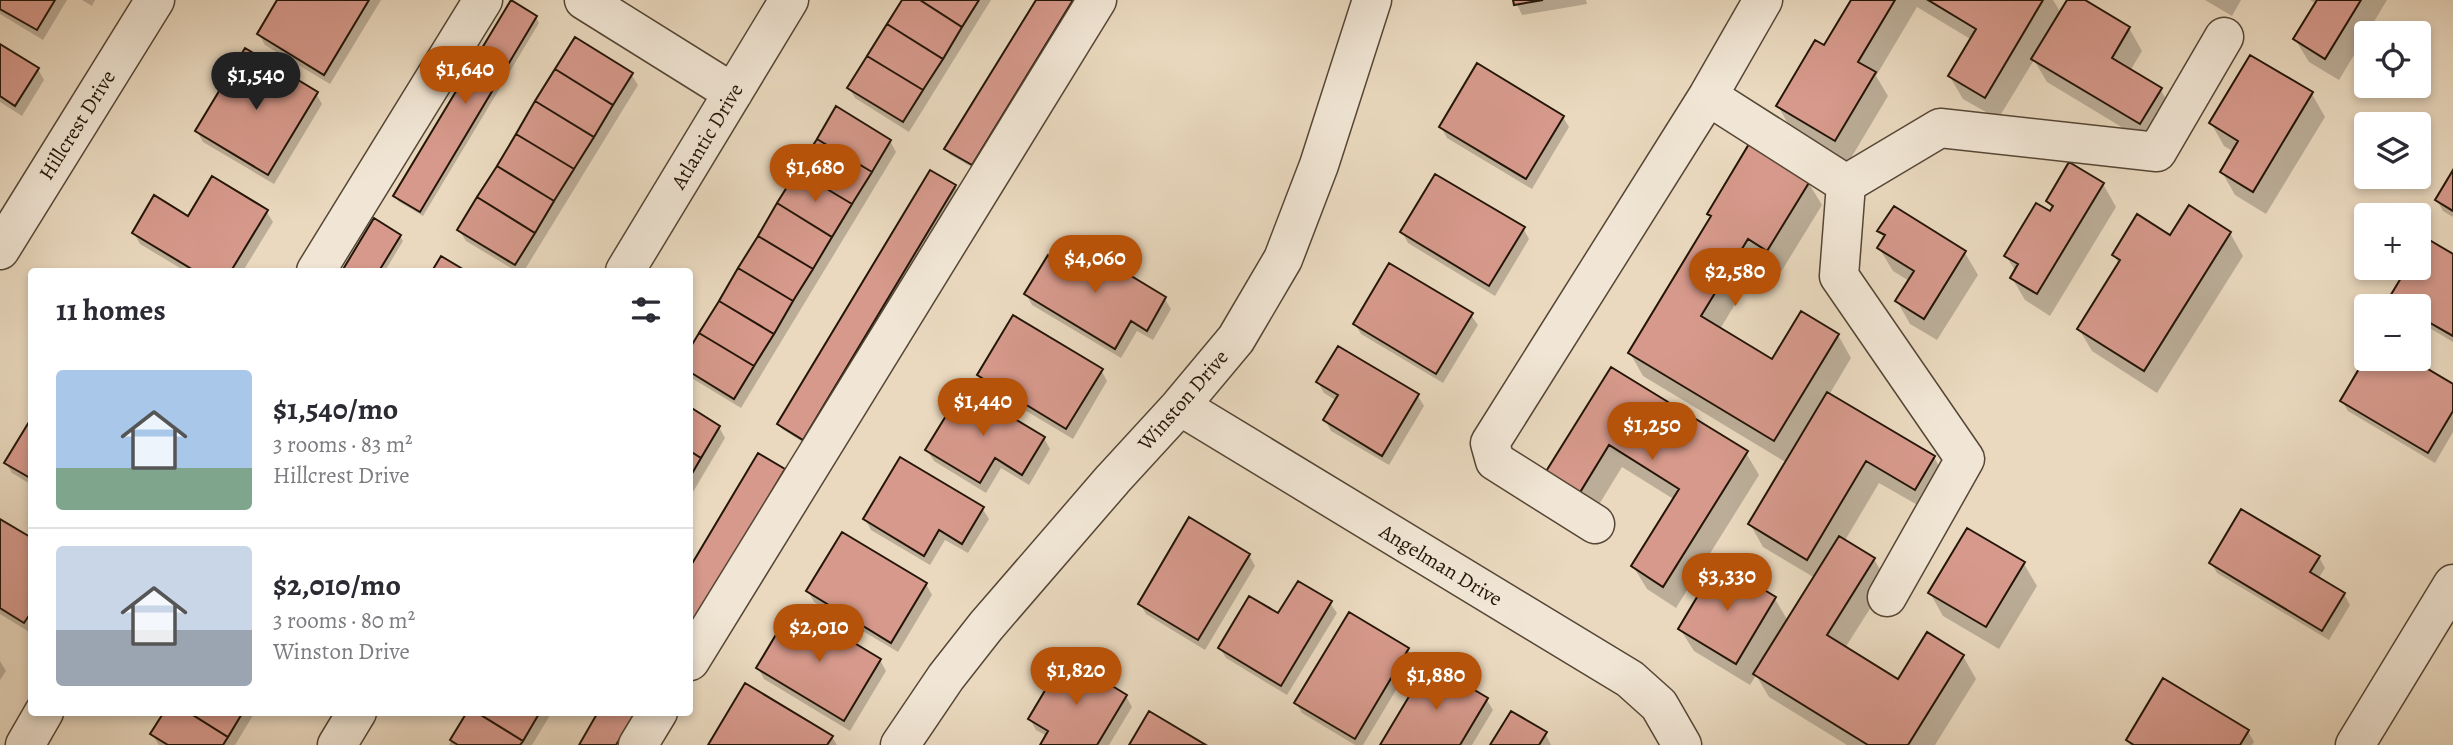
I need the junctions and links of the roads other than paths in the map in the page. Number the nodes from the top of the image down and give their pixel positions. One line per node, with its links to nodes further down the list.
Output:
1 (155, 0): 12 (street, Hillcrest Drive)
2 (482, 0): 13 (street)
3 (584, 0): 9 (street)
4 (789, 0): 9 (street, Atlantic Drive)
5 (1097, 0): 19 (street)
6 (1372, 0): 15 (street, Winston Drive)
7 (1763, 0): 10 (street)
8 (2224, 37): 11 (street)
9 (733, 93): 14 (street, Atlantic Drive)
10 (1708, 96): 11 (street); 16 (street)
11 (1846, 184): 18 (street)
12 (0, 250)
13 (318, 268)
14 (627, 268)
15 (1180, 406): 24 (street, Winston Drive); 25 (street, Angelman Drive)
16 (1595, 524)
17 (2453, 584): 26 (street)
18 (1887, 597)
19 (693, 656)
20 (355, 716): 22 (street)
21 (656, 716): 23 (street)
22 (337, 745)
23 (638, 745)
24 (900, 745)
25 (1682, 745)
26 (2355, 745)

